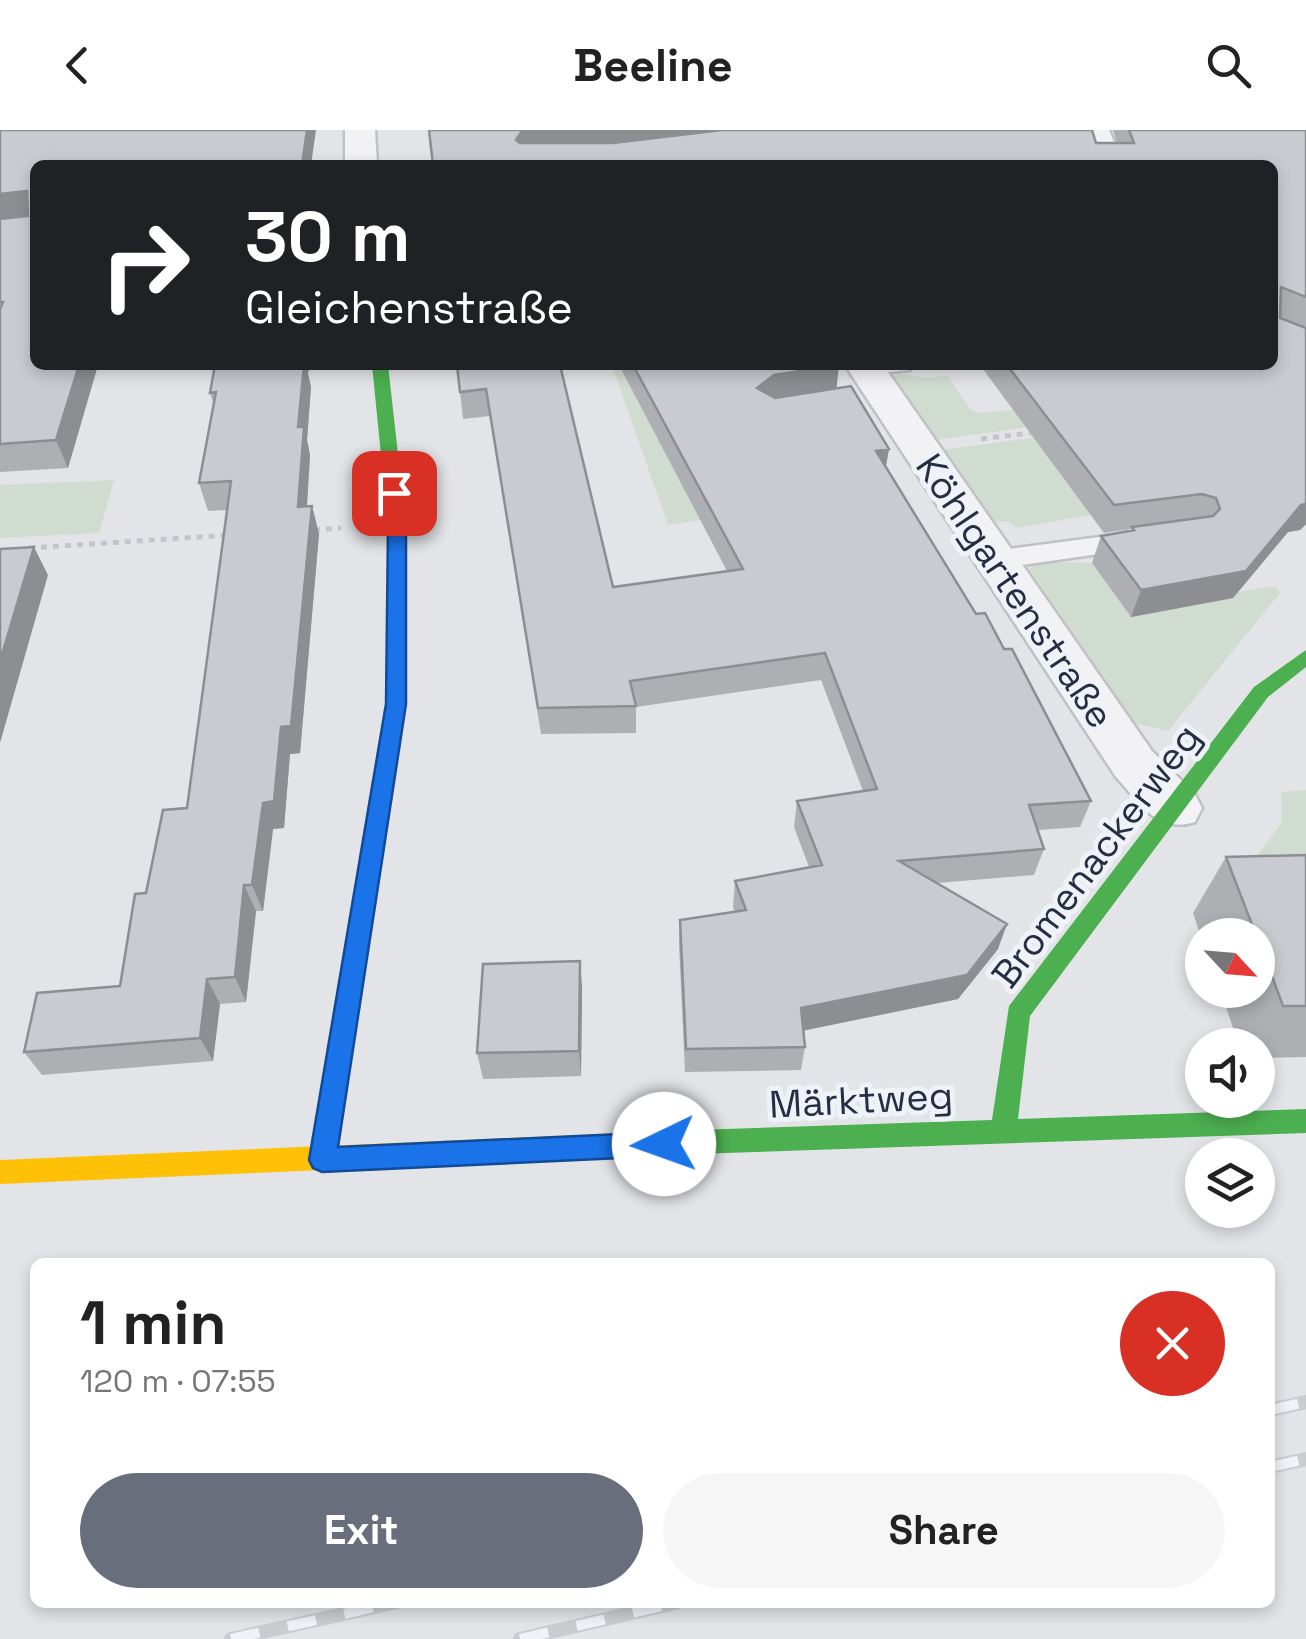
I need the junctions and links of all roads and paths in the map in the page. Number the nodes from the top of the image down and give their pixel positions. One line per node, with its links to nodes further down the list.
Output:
1 (360, 130): 3 (street)
2 (1094, 130): 4 (street)
3 (360, 160)
4 (1106, 160)
5 (381, 370): 9 (street)
6 (876, 379): 8 (street, Köhlgartenstraße)
7 (1047, 430): 8 (path)
8 (917, 448): 14 (street, Köhlgartenstraße)
9 (397, 525): 11 (path); 19 (street)
10 (1164, 528): 14 (lane)
11 (298, 531)
12 (238, 535): 13 (path)
13 (20, 548)
14 (989, 554): 16 (street, Köhlgartenstraße)
15 (1306, 658): 16 (street, Bromenackerweg)
16 (1176, 808): 18 (street, Bromenackerweg)
17 (1306, 1122): 18 (street, Märktweg)
18 (1004, 1129): 19 (street, Märktweg)
19 (322, 1160): 20 (street, Märktweg)
20 (0, 1172)

